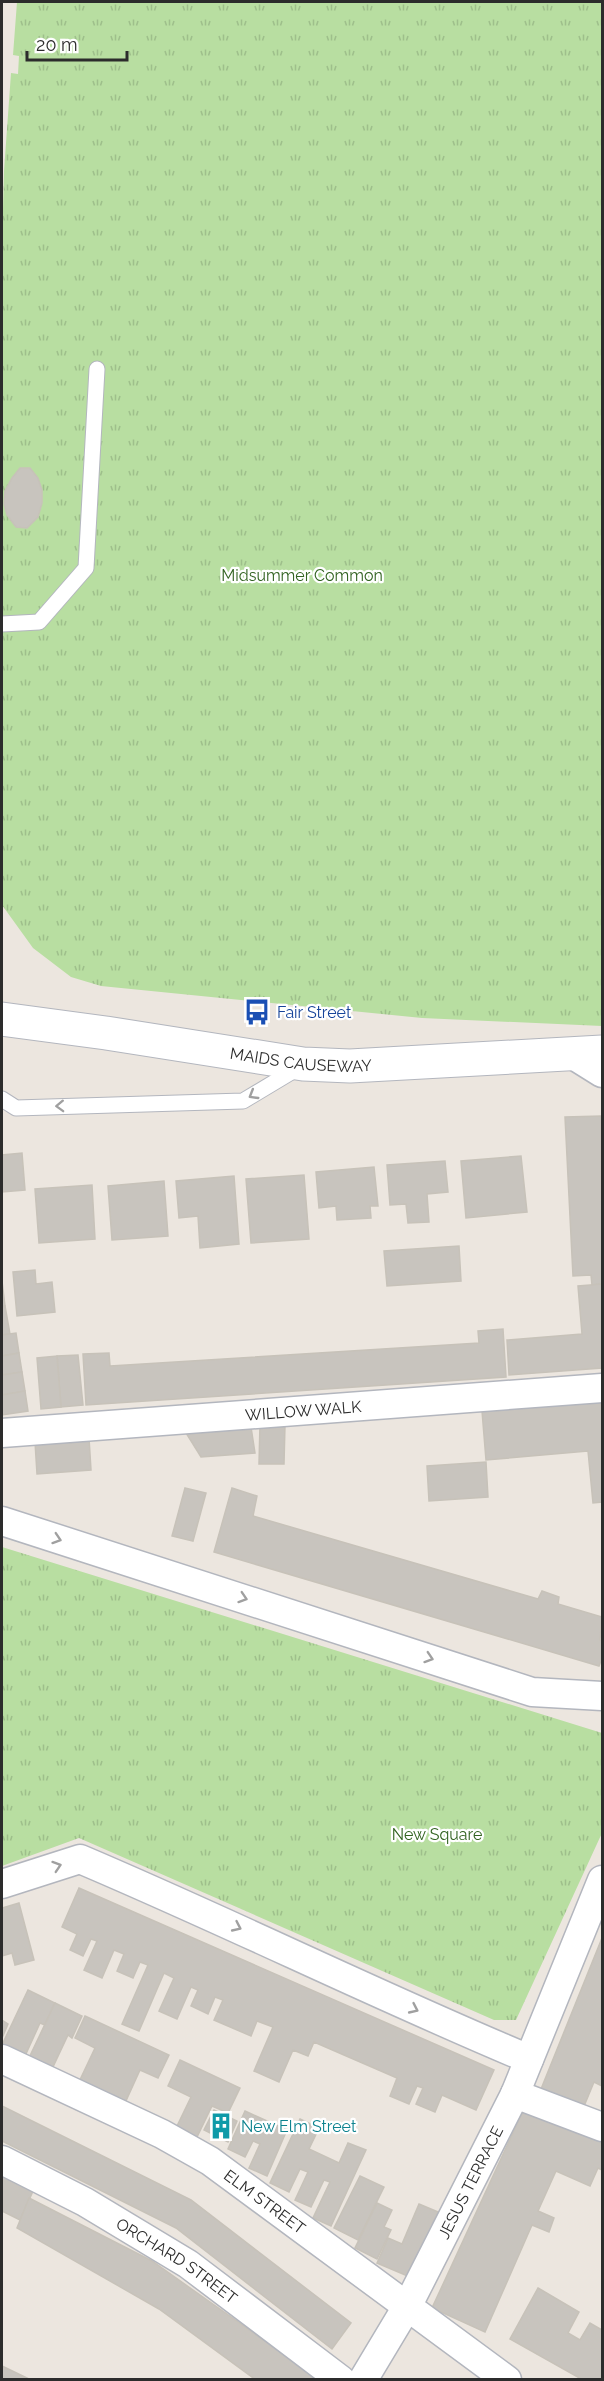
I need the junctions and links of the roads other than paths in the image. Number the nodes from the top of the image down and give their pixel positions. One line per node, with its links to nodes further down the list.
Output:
1 (97, 369): 2 (lane)
2 (2, 624)
3 (2, 1018): 6 (street, MAIDS CAUSEWAY)
4 (603, 1052): 5 (street, MAIDS CAUSEWAY)
5 (570, 1053): 6 (street, MAIDS CAUSEWAY); 7 (street)
6 (303, 1065): 8 (lane, one-way to 8)
7 (603, 1073)
8 (2, 1099)
9 (603, 1388): 10 (street, WILLOW WALK)
10 (2, 1433)
11 (2, 1521): 12 (street, one-way to 12)
12 (603, 1696)
13 (603, 1880): 16 (street)
14 (2, 1884): 16 (street, one-way to 16)
15 (2, 2059): 20 (street, ELM STREET)
16 (529, 2059): 17 (street, JESUS TERRACE)
17 (515, 2094): 18 (street); 20 (street, JESUS TERRACE)
18 (603, 2127)
19 (2, 2160): 21 (street, ORCHARD STREET)
20 (408, 2305): 22 (street, JESUS TERRACE); 23 (street, ELM STREET)
21 (341, 2379)
22 (363, 2379)
23 (507, 2379)

